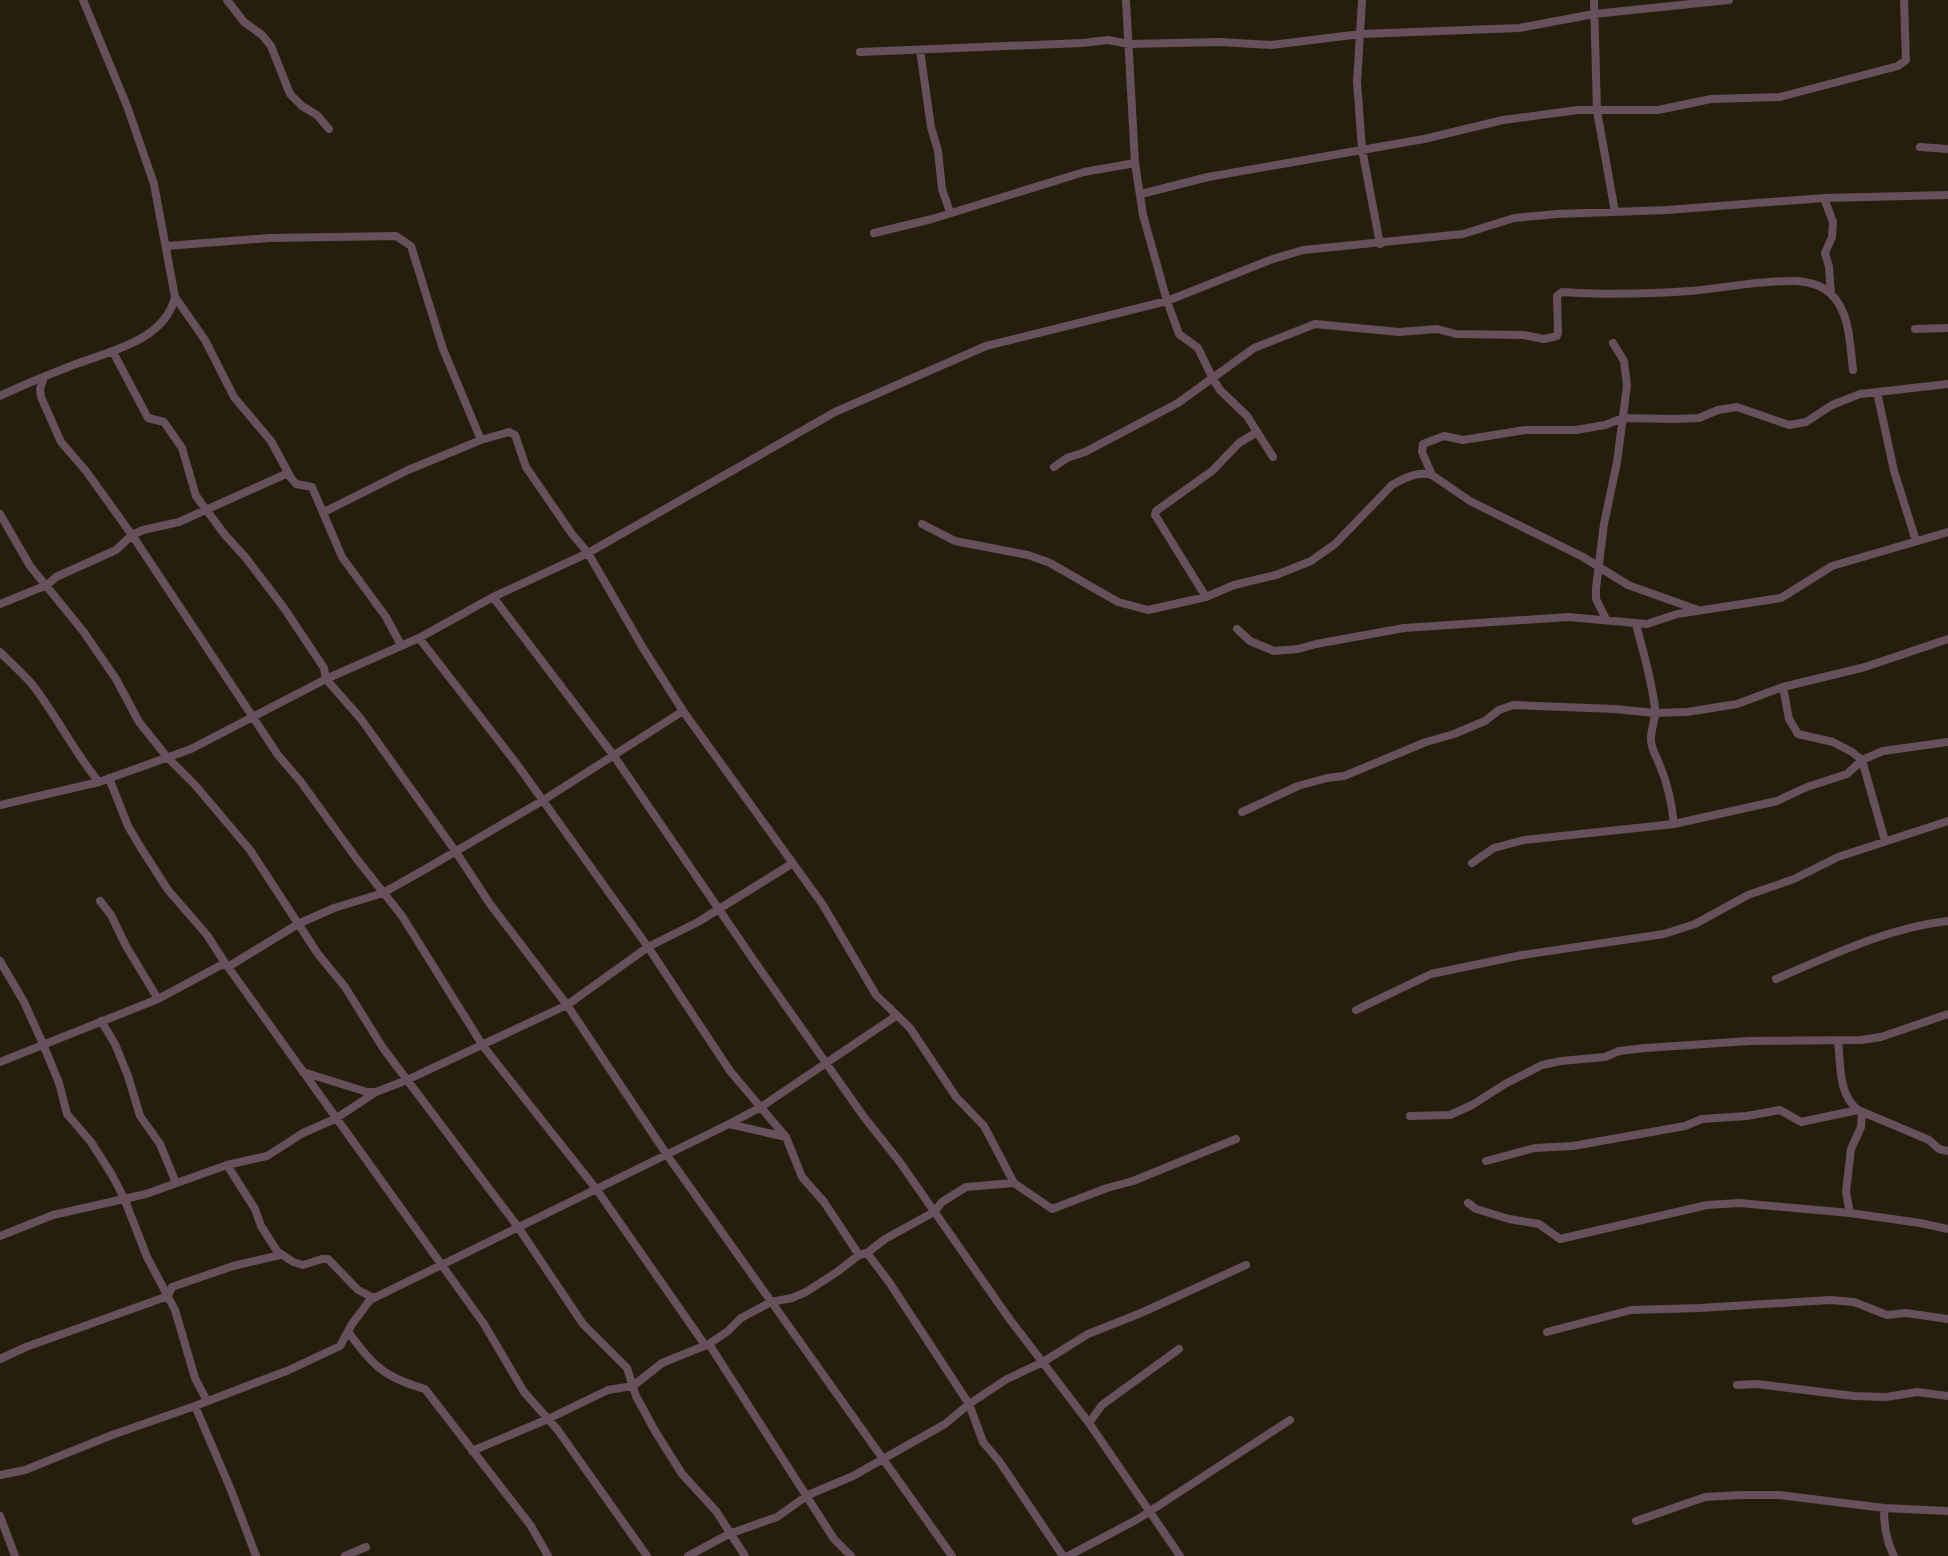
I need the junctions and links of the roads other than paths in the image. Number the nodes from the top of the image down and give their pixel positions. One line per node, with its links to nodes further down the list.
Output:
1 (83, 0): 26 (street)
2 (227, 0): 14 (street)
3 (1126, 0): 10 (street)
4 (1362, 0): 9 (street)
5 (1594, 0): 8 (street)
6 (1729, 0): 8 (street)
7 (1904, 0): 13 (street)
8 (1594, 14): 9 (street); 13 (street)
9 (1361, 34): 10 (street); 16 (street)
10 (1129, 44): 11 (street); 18 (street)
11 (920, 50): 12 (street); 22 (street)
12 (860, 52)
13 (1597, 111): 16 (street); 23 (street)
14 (329, 129)
15 (1920, 147): 17 (street)
16 (1362, 149): 19 (street); 25 (street)
17 (1948, 149)
18 (1135, 163): 19 (street); 22 (street)
19 (1141, 194): 29 (street)
20 (1948, 195): 21 (street)
21 (1824, 198): 23 (street); 27 (street)
22 (950, 212): 24 (street)
23 (1615, 212): 25 (street)
24 (874, 233)
25 (1380, 244): 29 (street)
26 (166, 246): 28 (street); 42 (street)
27 (1831, 294): 34 (street); 36 (street)
28 (175, 297): 33 (street); 45 (street)
29 (1167, 301): 36 (street); 54 (street)
30 (1948, 328): 31 (street)
31 (1914, 329)
32 (1613, 343): 40 (street)
33 (113, 352): 35 (street); 47 (street)
34 (1853, 370)
35 (44, 377): 39 (street); 52 (street)
36 (1213, 379): 41 (street); 44 (street)
37 (1948, 384): 38 (street)
38 (1877, 392): 40 (street); 53 (street)
39 (0, 396)
40 (1623, 418): 46 (street); 55 (street)
41 (1257, 432): 43 (street); 58 (street)
42 (481, 439): 48 (street); 54 (street)
43 (1273, 457)
44 (1054, 467)
45 (288, 472): 47 (street); 48 (street)
46 (1432, 475): 55 (street); 58 (street)
47 (207, 509): 52 (street); 68 (street)
48 (324, 512): 66 (street)
49 (0, 514): 56 (street)
50 (922, 524): 58 (street)
51 (1948, 533): 53 (street)
52 (132, 536): 56 (street); 72 (street)
53 (1916, 541): 60 (street)
54 (588, 553): 57 (street); 70 (street)
55 (1600, 568): 60 (street); 61 (street)
56 (47, 585): 59 (street); 75 (street)
57 (493, 597): 64 (street); 74 (street)
58 (1206, 597)
59 (0, 604)
60 (1698, 610): 62 (street)
61 (1606, 619): 62 (street); 63 (street)
62 (1636, 624): 71 (street)
63 (1237, 629)
64 (419, 638): 66 (street); 79 (street)
65 (1948, 639): 69 (street)
66 (401, 645): 68 (street)
67 (0, 652): 78 (street)
68 (326, 679): 72 (street); 85 (street)
69 (1783, 687): 71 (street); 76 (street)
70 (683, 711): 74 (street); 86 (street)
71 (1655, 713): 81 (street); 83 (street)
72 (253, 718): 75 (street); 88 (street)
73 (1948, 742): 76 (street)
74 (614, 756): 79 (street); 90 (street)
75 (167, 757): 77 (street); 92 (street)
76 (1862, 760): 83 (street); 84 (street)
77 (109, 778): 78 (street); 95 (street)
78 (99, 782): 80 (street)
79 (542, 801): 85 (street); 93 (street)
80 (0, 805)
81 (1242, 813)
82 (1948, 821): 84 (street)
83 (1674, 824): 87 (street)
84 (1885, 841): 99 (street)
85 (456, 852): 88 (street); 98 (street)
86 (793, 863): 90 (street); 101 (street)
87 (1472, 863)
88 (383, 893): 92 (street); 105 (street)
89 (100, 901): 97 (street)
90 (718, 909): 93 (street); 107 (street)
91 (1948, 920): 96 (street)
92 (298, 924): 95 (street); 109 (street)
93 (648, 947): 98 (street); 111 (street)
94 (0, 961): 104 (street)
95 (226, 965): 97 (street); 108 (street)
96 (1776, 979)
97 (158, 999): 102 (street)
98 (567, 1005): 105 (street); 119 (street)
99 (1356, 1010)
100 (1948, 1014): 103 (street)
101 (896, 1016): 107 (street); 123 (street)
102 (101, 1021): 104 (street); 122 (street)
103 (1838, 1041): 112 (street); 113 (street)
104 (43, 1044): 106 (street); 125 (street)
105 (483, 1046): 109 (street); 124 (street)
106 (0, 1062)
107 (826, 1062): 111 (street); 127 (street)
108 (301, 1071): 110 (street); 114 (street)
109 (407, 1080): 110 (street); 129 (street)
110 (376, 1092): 114 (street)
111 (761, 1107): 115 (street); 116 (street)
112 (1860, 1111): 118 (street); 120 (street); 128 (street)
113 (1410, 1116)
114 (335, 1119): 121 (street); 134 (street)
115 (729, 1124): 116 (street); 119 (street)
116 (786, 1137): 132 (street)
117 (1236, 1139): 123 (street)
118 (1948, 1150)
119 (667, 1155): 124 (street); 138 (street)
120 (1486, 1161)
121 (227, 1165): 122 (street); 133 (street)
122 (176, 1183): 125 (street)
123 (1014, 1183): 127 (street)
124 (597, 1190): 129 (street); 142 (street)
125 (124, 1198): 131 (street); 136 (street)
126 (1468, 1203): 128 (street)
127 (934, 1212): 132 (street); 145 (street)
128 (1850, 1213): 130 (street)
129 (518, 1227): 134 (street); 147 (street)
130 (1948, 1229)
131 (0, 1236)
132 (863, 1254): 138 (street); 150 (street)
133 (280, 1255): 136 (street); 137 (street)
134 (442, 1265): 137 (street); 152 (street)
135 (1246, 1265): 145 (street)
136 (167, 1296): 144 (street); 149 (street)
137 (374, 1298): 140 (street)
138 (771, 1302): 142 (street); 156 (street)
139 (1948, 1319): 141 (street)
140 (348, 1332): 149 (street); 155 (street)
141 (1546, 1332)
142 (707, 1345): 147 (street); 158 (street)
143 (1179, 1349): 154 (street)
144 (0, 1359)
145 (1043, 1362): 150 (street); 154 (street)
146 (1737, 1385): 148 (street)
147 (633, 1386): 152 (street); 164 (street)
148 (1948, 1396)
149 (207, 1401): 151 (street)
150 (969, 1404): 156 (street); 175 (street)
151 (195, 1406): 157 (street); 167 (street)
152 (548, 1419): 155 (street); 170 (street)
153 (1290, 1420): 161 (street)
154 (1089, 1423): 161 (street)
155 (472, 1451): 169 (street)
156 (882, 1459): 158 (street); 174 (street)
157 (0, 1475)
158 (808, 1495): 164 (street); 173 (street)
159 (1884, 1508): 160 (street); 163 (street); 178 (street)
160 (1948, 1511)
161 (1149, 1512): 176 (street); 177 (street)
162 (0, 1516): 166 (street)
163 (1636, 1521)
164 (729, 1534): 171 (street); 172 (street)
165 (366, 1546): 168 (street)
166 (15, 1556)
167 (256, 1556)
168 (345, 1556)
169 (548, 1556)
170 (648, 1556)
171 (688, 1556)
172 (745, 1556)
173 (851, 1556)
174 (952, 1556)
175 (1063, 1556)
176 (1068, 1556)
177 (1180, 1556)
178 (1894, 1556)

